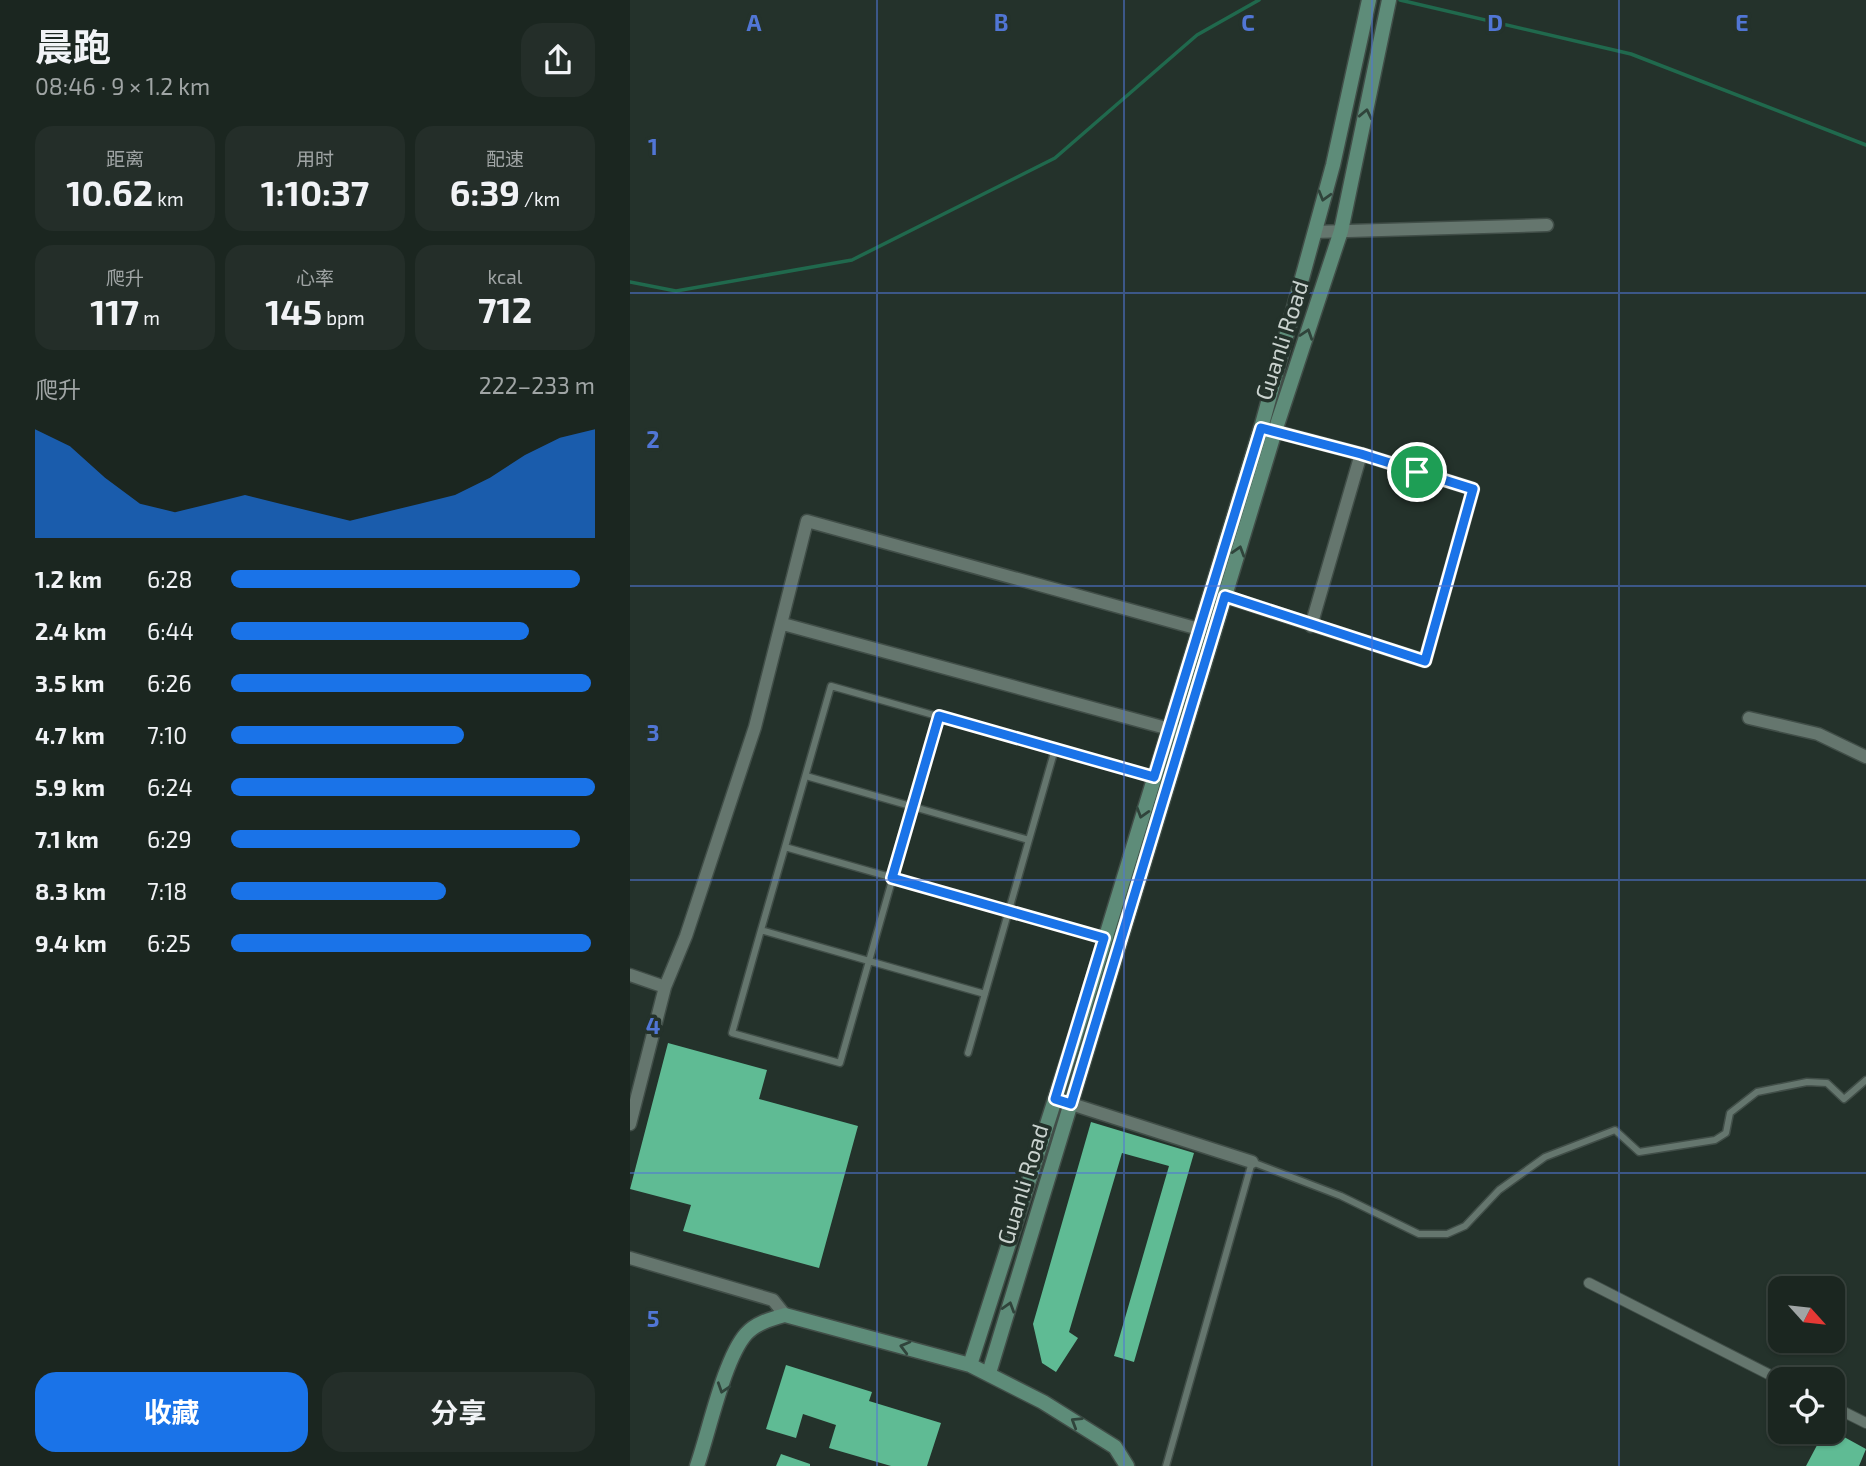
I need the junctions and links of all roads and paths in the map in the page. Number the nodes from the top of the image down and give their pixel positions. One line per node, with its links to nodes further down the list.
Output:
1 (1369, 0): 5 (main road, Guanli Road, one-way to 5)
2 (1389, 0): 4 (main road, Guanli Road, one-way to 2)
3 (1547, 225): 4 (street)
4 (1341, 231): 5 (street); 6 (main road, Guanli Road, one-way to 4)
5 (1314, 232): 6 (main road, Guanli Road)
6 (1268, 429): 7 (street); 8 (main road, Guanli Road); 9 (main road, Guanli Road, one-way to 6)
7 (1361, 454): 11 (street); 11 (street)
8 (1210, 591): 9 (street); 12 (main road, Guanli Road)
9 (1225, 596): 11 (street); 16 (main road, Guanli Road)
10 (783, 624): 12 (street); 15 (street); 30 (street)
11 (1311, 626)
12 (1199, 629): 15 (main road, Guanli Road)
13 (939, 716): 17 (lane); 19 (lane); 21 (lane)
14 (1749, 718): 18 (street)
15 (1168, 729): 16 (street); 20 (main road, Guanli Road)
16 (1184, 733): 35 (main road, Guanli Road)
17 (1055, 749): 20 (lane); 22 (lane)
18 (1866, 757)
19 (806, 776): 21 (lane); 23 (lane)
20 (1154, 777): 27 (main road, Guanli Road, one-way to 27)
21 (913, 807): 22 (lane); 24 (lane)
22 (1029, 840): 25 (lane)
23 (785, 847): 24 (lane); 26 (lane)
24 (892, 878): 25 (lane); 28 (lane)
25 (1009, 911): 27 (lane); 31 (lane)
26 (761, 930): 28 (lane); 28 (lane)
27 (1104, 938): 34 (main road, Guanli Road)
28 (869, 961): 31 (lane)
29 (630, 975): 30 (street)
30 (665, 987): 36 (street)
31 (985, 993): 32 (lane)
32 (968, 1053)
33 (1866, 1080): 37 (lane)
34 (1055, 1099): 35 (street); 41 (main road, Guanli Road)
35 (1071, 1104): 37 (street); 42 (main road, Guanli Road, one-way to 35)
36 (630, 1124)
37 (1252, 1162): 48 (lane)
38 (630, 1258): 40 (street)
39 (1589, 1283): 43 (street)
40 (785, 1315): 41 (main road, one-way to 40); 46 (main road, one-way to 46)
41 (970, 1365): 42 (main road)
42 (989, 1373): 47 (main road, one-way to 42)
43 (1768, 1374)
44 (1845, 1412): 45 (street)
45 (1866, 1423)
46 (697, 1466)
47 (1127, 1466)
48 (1166, 1466)

